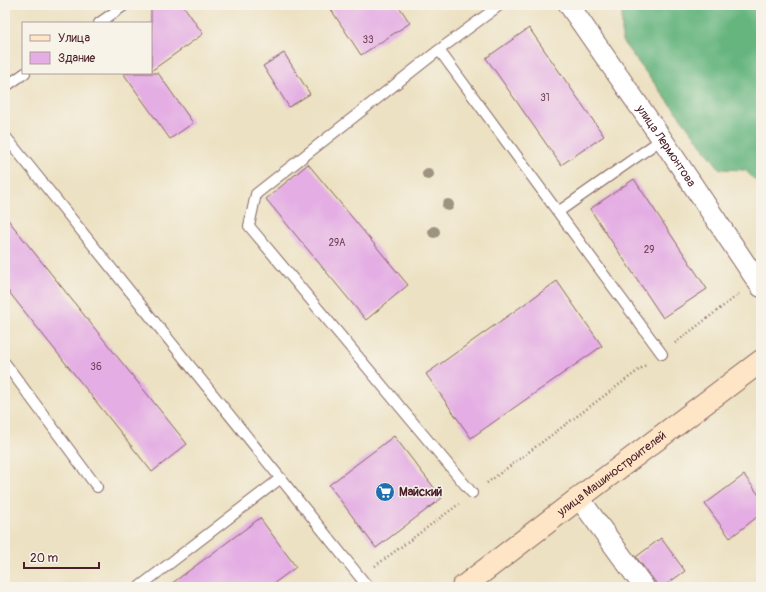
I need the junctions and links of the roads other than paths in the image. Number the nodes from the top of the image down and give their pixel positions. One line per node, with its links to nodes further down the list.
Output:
1 (125, 5): 4 (lane)
2 (500, 5): 5 (lane)
3 (569, 5): 9 (street, улица Лермонтова)
4 (100, 22)
5 (439, 50): 10 (lane); 17 (lane)
6 (24, 74): 7 (lane)
7 (5, 87)
8 (5, 136): 15 (lane)
9 (662, 139): 10 (lane); 11 (street, улица Лермонтова)
10 (558, 212): 12 (lane)
11 (759, 284)
12 (662, 354)
13 (761, 361): 18 (street, улица Машиностроителей)
14 (5, 363): 16 (lane)
15 (280, 478): 19 (lane); 20 (lane)
16 (97, 487)
17 (472, 493)
18 (579, 498): 21 (street, улица Машиностроителей); 22 (street)
19 (139, 587)
20 (368, 587)
21 (463, 587)
22 (644, 587)

